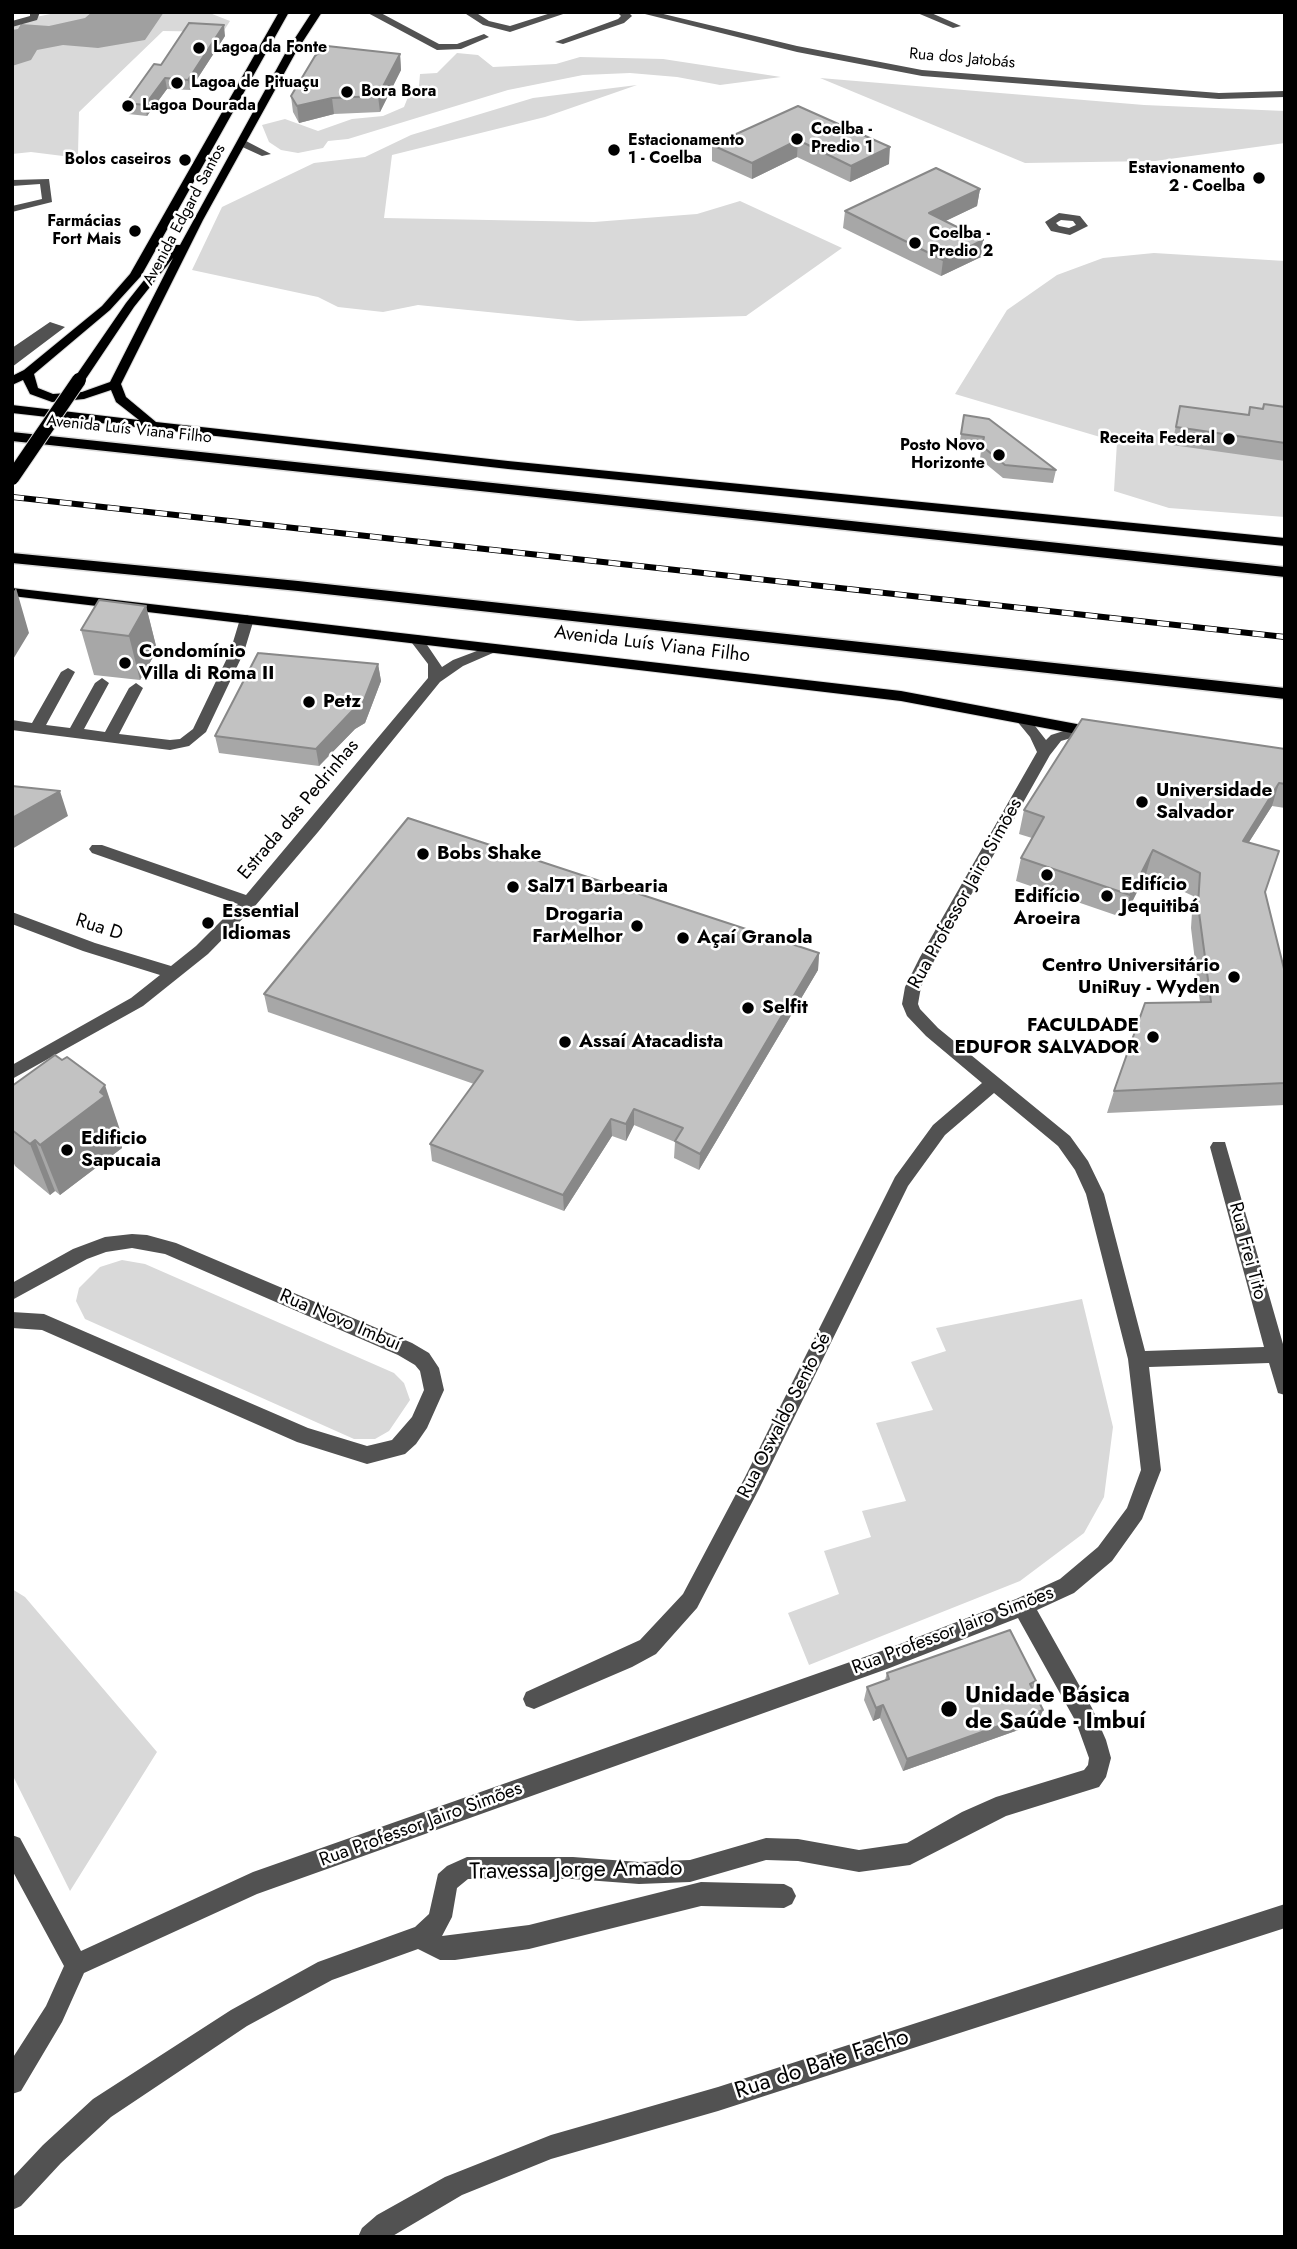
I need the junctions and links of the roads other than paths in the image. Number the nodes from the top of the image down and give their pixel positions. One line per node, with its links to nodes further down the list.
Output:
1 (35, 12): 10 (street)
2 (284, 12): 22 (main road, Avenida Edgard Santos)
3 (317, 12): 15 (main road, Avenida Edgard Santos)
4 (371, 12): 12 (street)
5 (468, 12): 6 (street)
6 (564, 12)
7 (622, 12): 13 (street)
8 (642, 12): 14 (street, Rua dos Jatobás)
9 (920, 12): 11 (street)
10 (12, 24)
11 (956, 26)
12 (484, 37)
13 (560, 42)
14 (1285, 94)
15 (242, 143): 16 (street); 19 (main road, Avenida Edgard Santos)
16 (265, 154)
17 (12, 183): 18 (street)
18 (12, 209)
19 (198, 220): 24 (main road, Avenida Edgard Santos); 28 (main road, bridge)
20 (38, 338): 21 (street)
21 (12, 358)
22 (28, 373): 23 (main road, Avenida Edgard Santos); 24 (main road)
23 (12, 381)
24 (115, 384): 26 (main road)
25 (12, 409): 26 (main road, Avenida Luís Viana Filho)
26 (154, 425): 29 (main road, Avenida Luís Viana Filho)
27 (12, 436): 31 (highway, Avenida Luís Viana Filho)
28 (12, 478)
29 (1285, 542)
30 (12, 558): 40 (highway, Avenida Luís Viana Filho)
31 (1285, 572)
32 (12, 592): 33 (main road, Avenida Luís Viana Filho)
33 (247, 619): 34 (main road, Avenida Luís Viana Filho); 47 (street)
34 (416, 639): 35 (main road, Avenida Luís Viana Filho); 37 (street)
35 (495, 649): 37 (street, Estrada das Pedrinhas); 41 (main road, Avenida Luís Viana Filho)
36 (68, 672): 43 (street)
37 (435, 679): 50 (street, Estrada das Pedrinhas)
38 (102, 682): 44 (street)
39 (135, 688): 47 (street)
40 (1285, 694)
41 (1023, 720): 45 (main road, Avenida Luís Viana Filho); 48 (street)
42 (12, 725): 43 (street)
43 (37, 727): 44 (street)
44 (75, 732): 47 (street)
45 (1079, 732): 46 (main road, Avenida Luís Viana Filho); 48 (street, Rua Professor Jairo Simões)
46 (1119, 735)
47 (110, 736)
48 (1044, 751): 55 (street, Rua Professor Jairo Simões)
49 (97, 849): 50 (street)
50 (249, 902): 52 (street, Estrada das Pedrinhas)
51 (12, 918): 52 (street, Rua D)
52 (174, 974): 54 (street, Estrada das Pedrinhas)
53 (12, 1053): 54 (street)
54 (18, 1070)
55 (993, 1084): 60 (street, Rua Professor Jairo Simões); 63 (street, Rua Oswaldo Sento Sé)
56 (1219, 1147): 59 (street, Rua Frei Tito)
57 (12, 1292): 58 (street, Rua Novo Imbuí)
58 (12, 1320)
59 (1275, 1355): 60 (street); 61 (street, Rua Frei Tito)
60 (1138, 1359): 62 (street, Rua Professor Jairo Simões)
61 (1285, 1387)
62 (1023, 1606): 67 (street, Travessa Jorge Amado); 68 (street, Rua Professor Jairo Simões)
63 (534, 1699)
64 (12, 1846): 68 (street)
65 (784, 1896): 67 (street)
66 (1285, 1916): 71 (street, Rua do Bate Facho)
67 (422, 1936): 70 (street)
68 (76, 1965): 69 (street)
69 (12, 2082)
70 (12, 2197)
71 (370, 2237)

